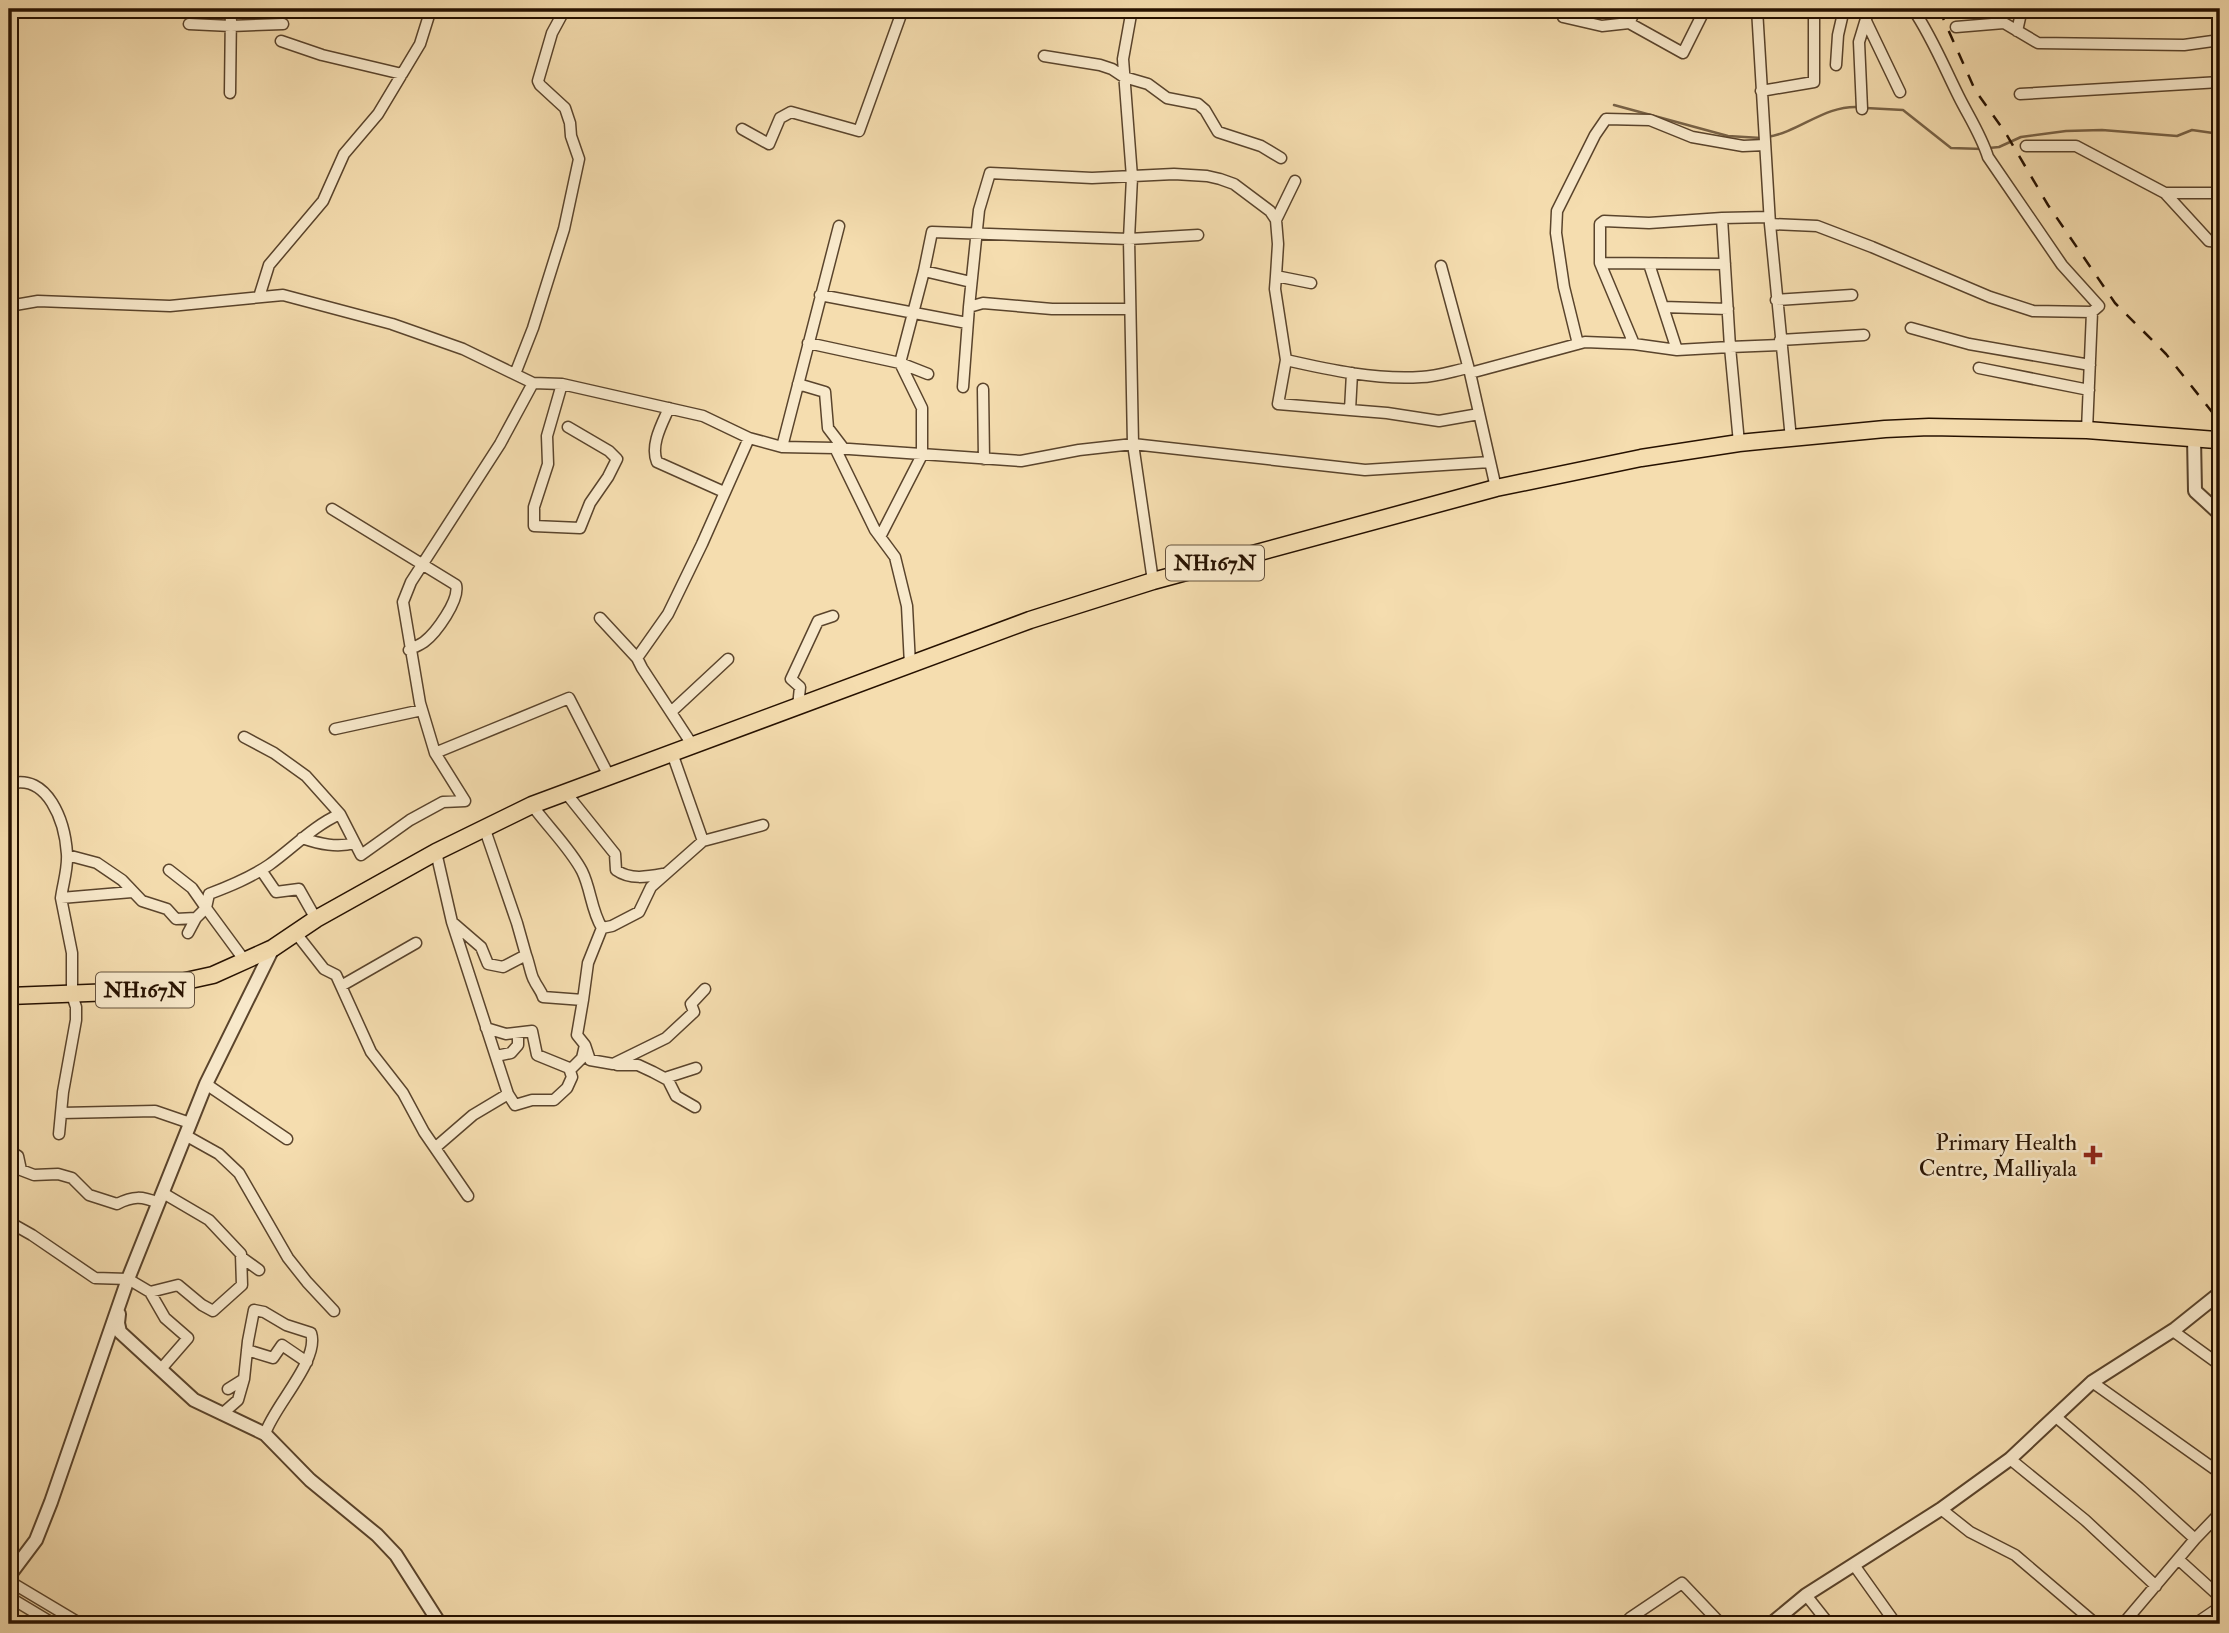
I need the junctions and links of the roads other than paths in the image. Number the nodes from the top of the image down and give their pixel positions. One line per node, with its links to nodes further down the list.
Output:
1 (231, 9): 19 (street)
2 (431, 9): 26 (street)
3 (565, 9): 84 (street)
4 (903, 9): 34 (street)
5 (1132, 9): 27 (street)
6 (1566, 9): 16 (street)
7 (1636, 9): 16 (street)
8 (1705, 9): 16 (street)
9 (1757, 9): 29 (street)
10 (1816, 9): 29 (street)
11 (1844, 9): 25 (street)
12 (1869, 9): 15 (street)
13 (1913, 9): 67 (street)
14 (2022, 9): 21 (street)
15 (1866, 20): 30 (street); 33 (street)
16 (1629, 23)
17 (189, 24): 19 (street)
18 (284, 24): 19 (street)
19 (231, 26): 31 (street)
20 (1956, 27): 21 (street)
21 (2017, 31): 22 (street)
22 (2220, 40)
23 (281, 41): 26 (street)
24 (1044, 56): 27 (street)
25 (1836, 65)
26 (402, 74): 60 (street)
27 (1124, 77): 37 (street); 38 (street)
28 (2220, 82): 32 (street)
29 (1761, 91): 35 (street)
30 (1900, 92)
31 (230, 93)
32 (2020, 94)
33 (1862, 109)
34 (742, 129)
35 (1765, 145): 44 (street); 74 (street)
36 (2026, 146): 40 (street)
37 (1281, 158)
38 (1132, 177): 43 (street); 46 (street); 48 (street)
39 (1295, 181): 43 (street)
40 (2165, 192): 41 (street); 49 (street)
41 (2220, 193)
42 (1722, 218): 44 (street); 50 (street); 52 (street)
43 (1276, 220): 55 (street)
44 (1770, 220): 61 (street); 67 (street)
45 (839, 226): 58 (street)
46 (977, 232): 48 (street); 54 (street); 56 (street)
47 (1198, 235): 48 (street)
48 (1129, 239): 65 (street)
49 (2220, 243)
50 (1600, 263): 51 (street); 75 (street)
51 (1649, 264): 52 (street); 64 (street)
52 (1725, 264): 66 (street)
53 (1441, 266): 82 (street)
54 (924, 271): 56 (street); 68 (street)
55 (1276, 276): 57 (street); 78 (street)
56 (971, 282): 63 (street)
57 (1311, 282)
58 (820, 295): 68 (street); 73 (street)
59 (1852, 295): 61 (street)
60 (259, 297): 62 (street); 84 (street)
61 (1776, 300): 72 (street)
62 (9, 306)
63 (969, 307): 65 (street); 69 (street)
64 (1663, 307): 66 (street); 77 (street)
65 (1130, 309): 102 (street)
66 (1728, 309): 76 (street)
67 (2092, 312): 80 (street)
68 (912, 314): 69 (street); 79 (street)
69 (967, 323): 89 (street)
70 (1911, 328): 80 (street)
71 (1864, 335): 72 (street)
72 (1781, 342): 76 (street); 100 (street)
73 (808, 343): 79 (street); 88 (street)
74 (1578, 344): 75 (street); 82 (street)
75 (1634, 344): 77 (street)
76 (1730, 347): 77 (street); 101 (street)
77 (1678, 350)
78 (1286, 360): 83 (street); 93 (street)
79 (900, 363): 85 (street); 105 (street)
80 (2090, 365): 91 (street)
81 (1979, 369): 91 (street)
82 (1469, 370): 83 (street); 94 (street)
83 (1352, 373): 93 (street)
84 (515, 374): 86 (street)
85 (929, 374)
86 (533, 383): 87 (street); 113 (street)
87 (562, 384): 92 (street); 95 (street)
88 (798, 384): 103 (street); 104 (street)
89 (963, 387)
90 (983, 389): 106 (street)
91 (2089, 390): 96 (street)
92 (669, 408): 97 (street); 109 (street)
93 (1350, 410): 94 (street)
94 (1479, 414): 107 (street)
95 (568, 427)
96 (2087, 430): 98 (highway, NH167N); 100 (highway, NH167N)
97 (749, 438): 103 (street); 109 (street)
98 (2194, 438): 99 (highway, NH167N); 111 (street)
99 (2220, 438)
100 (1791, 439): 101 (highway, NH167N)
101 (1739, 443): 108 (highway, NH167N)
102 (1133, 444): 106 (street); 107 (street); 114 (street)
103 (782, 447): 104 (street)
104 (840, 448): 105 (street); 112 (street)
105 (922, 456): 106 (street); 112 (street)
106 (984, 459)
107 (1490, 462): 108 (street)
108 (1496, 488): 114 (highway, NH167N)
109 (724, 492): 118 (street)
110 (332, 509): 113 (street)
111 (2220, 514)
112 (880, 537): 120 (street)
113 (422, 564): 117 (street); 117 (street)
114 (1153, 580): 120 (highway, NH167N)
115 (832, 616): 121 (street)
116 (600, 618): 118 (street)
117 (410, 650): 122 (street)
118 (637, 658): 123 (street)
119 (729, 659): 123 (street)
120 (910, 666): 121 (highway, NH167N)
121 (798, 707): 126 (highway, NH167N)
122 (422, 710): 124 (street); 127 (street)
123 (671, 712): 126 (street)
124 (335, 729)
125 (244, 737): 133 (street)
126 (693, 746): 128 (highway, NH167N)
127 (435, 753): 129 (street); 138 (street)
128 (672, 753): 129 (highway, NH167N); 137 (street)
129 (609, 776): 131 (highway, NH167N)
130 (9, 784): 140 (street)
131 (566, 793): 132 (highway, NH167N); 143 (street)
132 (532, 805): 135 (highway, NH167N); 150 (street)
133 (340, 814): 136 (street); 138 (street)
134 (763, 825): 137 (street)
135 (484, 827): 139 (highway, NH167N); 155 (street)
136 (302, 838): 138 (street); 142 (street)
137 (703, 841): 143 (street)
138 (355, 843)
139 (436, 852): 148 (highway, NH167N); 149 (street)
140 (67, 855): 144 (street); 145 (street)
141 (169, 870): 146 (street)
142 (261, 870): 146 (street); 148 (street)
143 (664, 874): 150 (street)
144 (132, 892): 145 (street); 147 (street)
145 (61, 898): 159 (street)
146 (206, 908): 147 (street); 156 (street)
147 (196, 918): 152 (street)
148 (316, 919): 151 (highway, NH167N)
149 (452, 922): 155 (street); 162 (street)
150 (601, 928): 161 (street)
151 (295, 932): 154 (highway, NH167N); 157 (street)
152 (188, 933)
153 (416, 943): 157 (street)
154 (273, 948): 156 (highway, NH167N); 170 (street)
155 (526, 955): 161 (street)
156 (246, 961): 159 (highway, NH167N)
157 (341, 986): 177 (street)
158 (705, 989): 166 (street)
159 (72, 995): 160 (highway, NH167N); 173 (street)
160 (9, 996)
161 (583, 1000): 164 (street)
162 (486, 1028): 163 (street); 165 (street)
163 (518, 1033): 165 (street); 168 (street)
164 (585, 1045): 166 (street); 168 (street)
165 (496, 1056): 171 (street)
166 (613, 1065): 169 (street)
167 (696, 1068): 169 (street)
168 (570, 1070): 171 (street)
169 (665, 1078): 172 (street)
170 (206, 1084): 174 (street); 176 (street)
171 (509, 1094): 177 (street)
172 (695, 1107)
173 (61, 1113): 174 (street); 175 (street)
174 (188, 1129): 180 (street); 188 (street)
175 (59, 1134)
176 (287, 1139)
177 (436, 1147): 179 (street)
178 (9, 1150): 180 (street)
179 (468, 1196)
180 (160, 1198): 182 (street); 184 (street)
181 (9, 1222): 184 (street)
182 (241, 1257): 183 (street); 185 (street)
183 (259, 1270)
184 (128, 1279): 185 (street); 187 (street)
185 (150, 1292): 193 (street)
186 (2220, 1293): 189 (street)
187 (120, 1304): 193 (street); 207 (street)
188 (334, 1311)
189 (2173, 1331): 192 (street); 195 (street)
190 (247, 1350): 191 (street); 191 (street); 194 (street)
191 (307, 1362): 199 (street)
192 (2220, 1365)
193 (162, 1369): 197 (street)
194 (244, 1379): 196 (street); 197 (street)
195 (2092, 1382): 198 (street); 201 (street)
196 (228, 1389)
197 (222, 1414): 199 (street)
198 (2056, 1417): 200 (street); 204 (street)
199 (265, 1434): 215 (street)
200 (2010, 1459): 202 (street); 208 (street)
201 (2220, 1473)
202 (1941, 1508): 206 (street); 221 (street)
203 (2220, 1513): 204 (street)
204 (2194, 1539): 205 (street)
205 (2178, 1559): 208 (street); 211 (street)
206 (1854, 1565): 209 (street); 220 (street)
207 (9, 1579): 214 (street)
208 (2156, 1586): 222 (street)
209 (1807, 1595): 218 (street); 219 (street)
210 (9, 1597): 213 (street)
211 (2220, 1597)
212 (2220, 1607): 223 (street)
213 (54, 1624)
214 (81, 1624)
215 (440, 1624)
216 (1624, 1624): 217 (street)
217 (1721, 1624)
218 (1772, 1624)
219 (1829, 1624)
220 (1896, 1624)
221 (2096, 1624)
222 (2123, 1624)
223 (2195, 1624)

